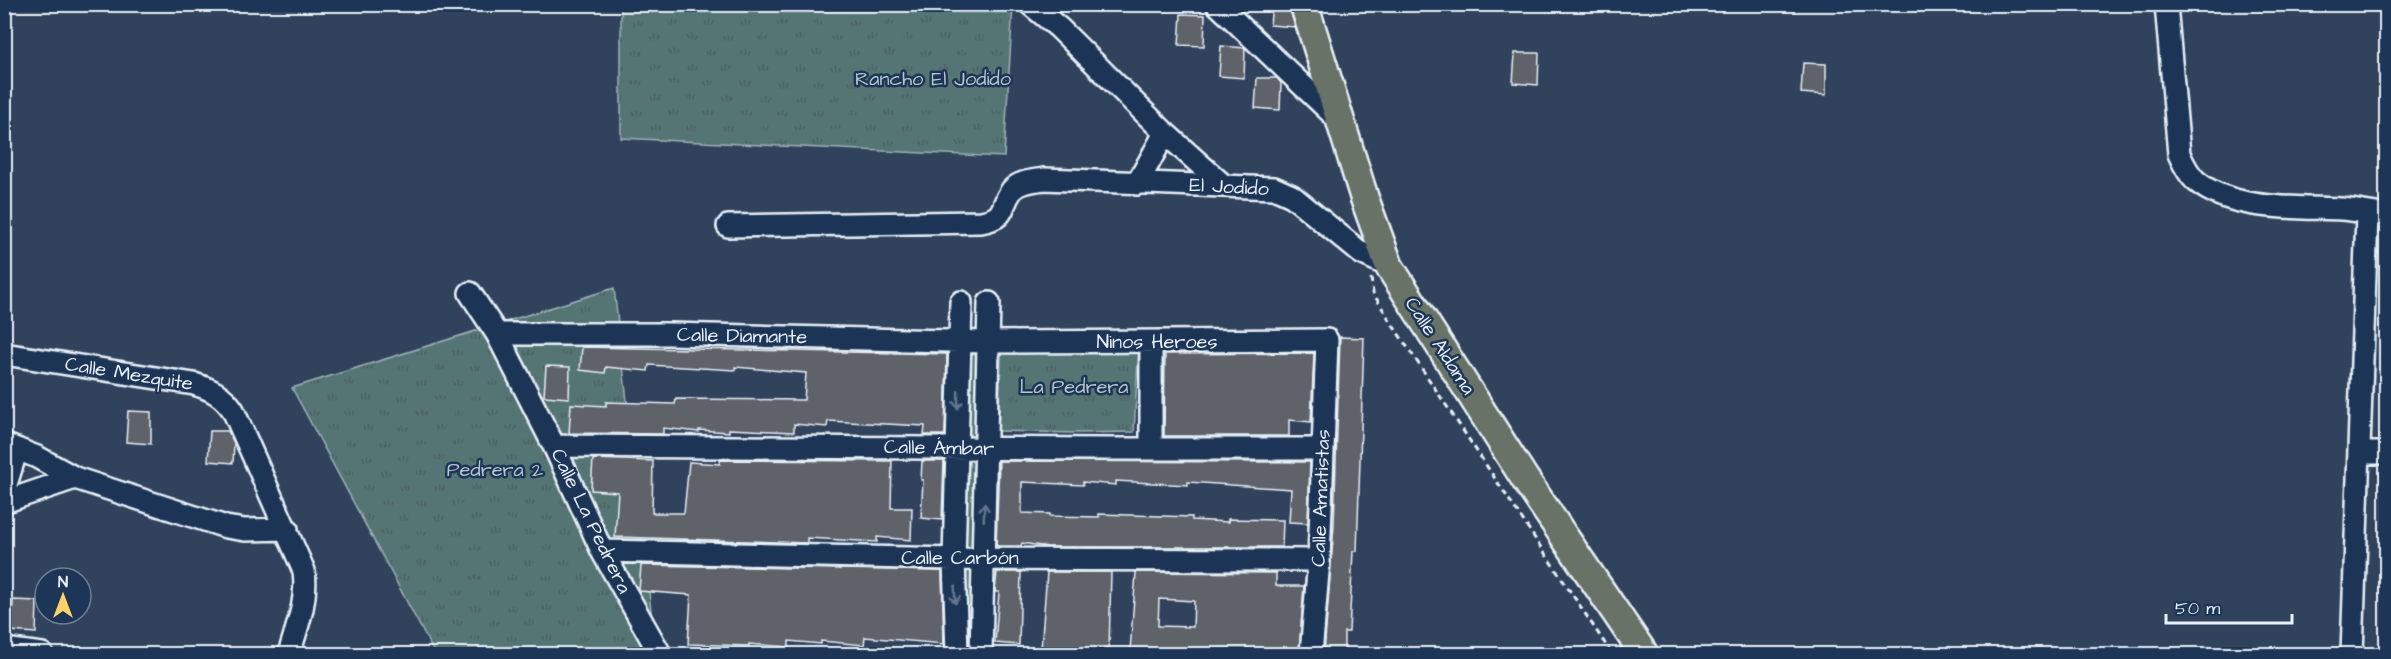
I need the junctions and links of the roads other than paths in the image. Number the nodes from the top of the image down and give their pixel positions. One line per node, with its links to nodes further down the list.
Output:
1 (1030, 4): 6 (street)
2 (1217, 4): 5 (street)
3 (1304, 4): 5 (main road, Calle Aldama)
4 (2166, 4): 9 (street)
5 (1340, 121): 11 (main road, Calle Aldama)
6 (1165, 133): 7 (street); 8 (street)
7 (1137, 184): 8 (street, El Jodido); 10 (street, El Jodido)
8 (1224, 185): 11 (street, El Jodido)
9 (2377, 215): 27 (street)
10 (728, 226)
11 (1389, 266): 44 (main road, Calle Aldama)
12 (470, 293): 15 (street, Calle La Pedrera)
13 (961, 302): 17 (street)
14 (989, 303): 18 (street)
15 (497, 334): 17 (street, Calle Diamante); 22 (street, Calle La Pedrera)
16 (1327, 340): 19 (street, Ninos Heroes); 26 (street, Calle Amatistas)
17 (959, 342): 18 (street, Calle Diamante); 23 (street, one-way to 23)
18 (988, 342): 19 (street, Ninos Heroes); 24 (street)
19 (1151, 342): 25 (street)
20 (4, 354): 32 (street, Calle Mezquite)
21 (11, 446): 29 (street); 30 (street)
22 (554, 446): 23 (street, Calle Ámbar); 33 (street, Calle La Pedrera)
23 (957, 447): 24 (street, Calle Ámbar); 35 (street)
24 (987, 449): 25 (street, Calle Ámbar); 34 (street, one-way to 24)
25 (1151, 449): 26 (street, Calle Ámbar)
26 (1323, 449): 36 (street, Calle Amatistas)
27 (2359, 453): 28 (street); 45 (street)
28 (2386, 453)
29 (75, 478): 31 (street); 32 (street)
30 (4, 491)
31 (4, 502)
32 (287, 529): 39 (street, Calle Mezquite)
33 (602, 551): 35 (street, Calle Carbón); 40 (street, Calle La Pedrera)
34 (982, 558): 35 (street, Calle Carbón); 36 (street, Calle Carbón); 42 (street)
35 (954, 559): 41 (street, one-way to 41)
36 (1319, 560): 43 (street, Calle Amatistas)
37 (4, 649): 38 (street)
38 (42, 654)
39 (289, 654)
40 (660, 654)
41 (957, 654)
42 (981, 654)
43 (1311, 654)
44 (1644, 654)
45 (2352, 654)

